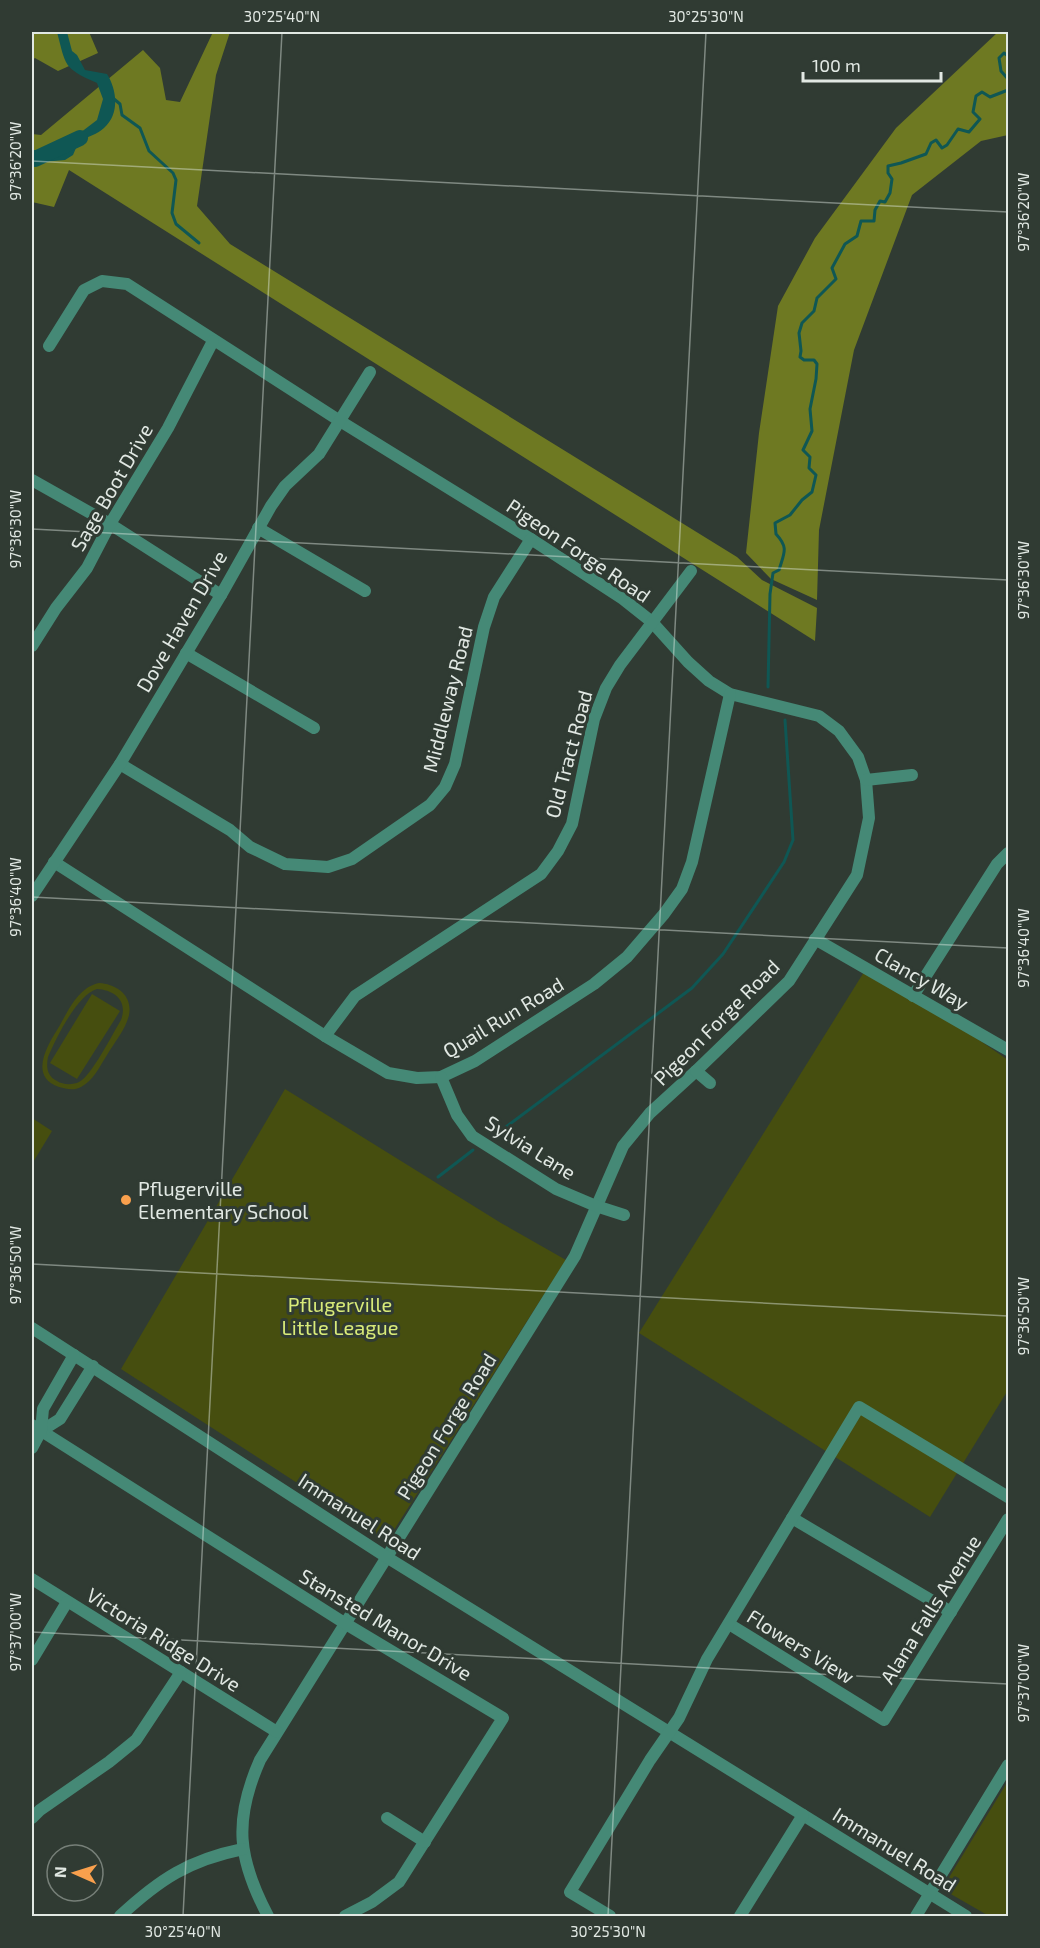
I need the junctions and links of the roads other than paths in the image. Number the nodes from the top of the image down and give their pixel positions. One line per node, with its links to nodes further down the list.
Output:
1 (213, 340): 2 (street, Pigeon Forge Road); 4 (street, Pigeon Forge Road); 6 (street, Sage Boot Drive)
2 (49, 346)
3 (370, 372): 4 (street, Dove Haven Drive)
4 (340, 421): 7 (street, Dove Haven Drive); 8 (street, Pigeon Forge Road)
5 (32, 480): 6 (street)
6 (110, 524): 11 (street); 13 (street, Sage Boot Drive)
7 (258, 528): 10 (street); 11 (street, Dove Haven Drive)
8 (531, 539): 12 (street, Pigeon Forge Road); 17 (street, Middleway Road)
9 (691, 571): 12 (street, Old Tract Road)
10 (365, 591)
11 (221, 595): 14 (street, Dove Haven Drive)
12 (652, 622): 15 (street, Pigeon Forge Road); 25 (street, Old Tract Road)
13 (32, 646)
14 (186, 653): 16 (street); 17 (street, Dove Haven Drive)
15 (730, 694): 19 (street, Pigeon Forge Road); 28 (street, Quail Run Road)
16 (314, 728)
17 (120, 764): 21 (street, Dove Haven Drive)
18 (912, 775): 19 (street)
19 (866, 780): 23 (street, Pigeon Forge Road)
20 (1008, 853): 24 (street)
21 (54, 862): 22 (street, Dove Haven Drive); 25 (street, Quail Run Road)
22 (32, 896)
23 (815, 939): 24 (street, Clancy Way); 27 (street, Pigeon Forge Road)
24 (914, 996): 26 (street, Clancy Way)
25 (325, 1036): 28 (street, Quail Run Road)
26 (1008, 1050)
27 (696, 1071): 29 (street); 30 (street, Pigeon Forge Road)
28 (441, 1077): 30 (street, Sylvia Lane)
29 (710, 1083)
30 (596, 1206): 31 (street, Sylvia Lane); 40 (street, Pigeon Forge Road)
31 (624, 1215)
32 (32, 1328): 33 (street, Immanuel Road)
33 (74, 1354): 34 (street, Immanuel Road); 35 (street)
34 (93, 1366): 35 (street); 40 (street, Immanuel Road)
35 (36, 1428): 36 (street); 44 (street, Stansted Manor Drive)
36 (32, 1448)
37 (1008, 1497): 38 (street)
38 (792, 1518): 43 (street); 45 (street)
39 (1008, 1519): 43 (street, Alana Falls Avenue)
40 (388, 1558): 44 (street, Pigeon Forge Road); 50 (street, Immanuel Road)
41 (32, 1579): 42 (street, Victoria Ridge Drive)
42 (67, 1602): 46 (street); 47 (street, Victoria Ridge Drive)
43 (951, 1612): 48 (street, Alana Falls Avenue)
44 (346, 1624): 49 (street, Pigeon Forge Road); 55 (street, Stansted Manor Drive)
45 (729, 1624): 48 (street, Flowers View); 50 (street)
46 (32, 1660)
47 (181, 1672): 49 (street, Victoria Ridge Drive); 53 (street)
48 (884, 1720)
49 (277, 1732): 56 (street, Pigeon Forge Road)
50 (669, 1733): 52 (street, Immanuel Road); 61 (street)
51 (1008, 1765): 57 (street)
52 (802, 1815): 57 (street, Immanuel Road); 62 (street, Immanuel Road)
53 (32, 1818)
54 (387, 1818): 55 (street)
55 (425, 1842): 60 (street, Stansted Manor Drive)
56 (243, 1849): 58 (street); 59 (street, Pigeon Forge Road)
57 (929, 1894): 63 (street); 64 (street, Immanuel Road)
58 (120, 1917)
59 (268, 1917)
60 (345, 1917)
61 (610, 1917)
62 (740, 1917)
63 (916, 1917)
64 (966, 1917)

